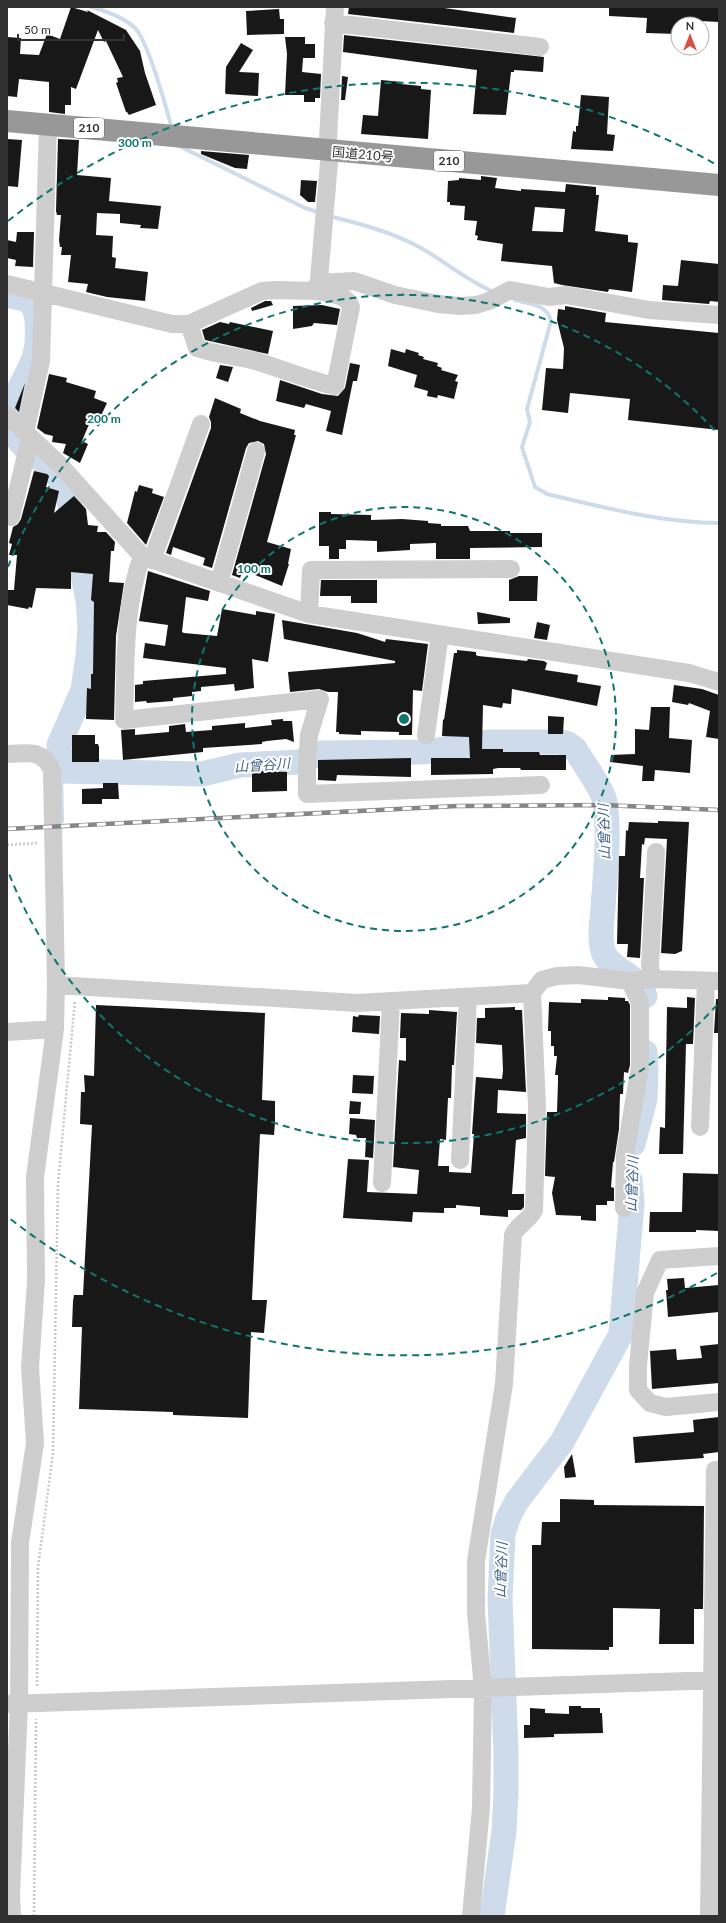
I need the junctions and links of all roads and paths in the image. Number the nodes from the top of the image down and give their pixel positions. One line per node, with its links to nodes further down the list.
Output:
1 (334, 15): 2 (street); 5 (street)
2 (540, 47)
3 (7, 121): 4 (highway, 国道210号 / 210)
4 (48, 125): 5 (highway, 国道210号 / 210); 9 (street)
5 (330, 151): 6 (highway, 国道210号 / 210); 8 (street)
6 (719, 185)
7 (7, 284): 9 (street)
8 (318, 287): 10 (street); 11 (street); 11 (street)
9 (42, 292): 11 (street); 13 (street)
10 (719, 315)
11 (189, 324)
12 (201, 424): 16 (street)
13 (20, 432): 15 (street); 16 (street)
14 (256, 451): 18 (street)
15 (11, 517)
16 (147, 558): 18 (street); 24 (street)
17 (511, 569): 19 (street)
18 (219, 583): 19 (street)
19 (309, 614): 20 (street)
20 (440, 634): 21 (street); 22 (street)
21 (719, 682)
22 (426, 735)
23 (7, 754): 25 (street)
24 (541, 785)
25 (54, 842): 26 (path); 30 (street)
26 (7, 845)
27 (656, 852): 28 (street)
28 (640, 980): 29 (street); 31 (street); 39 (street)
29 (712, 982): 36 (street)
30 (56, 985): 33 (street); 34 (street)
31 (532, 993): 32 (street); 44 (street)
32 (468, 997): 33 (street); 37 (street)
33 (391, 1001): 38 (street)
34 (55, 1029): 35 (street); 45 (street)
35 (7, 1032)
36 (700, 1127)
37 (460, 1160)
38 (382, 1183)
39 (624, 1208)
40 (719, 1256): 41 (street)
41 (719, 1402)
42 (719, 1470): 43 (street)
43 (716, 1680): 44 (street); 48 (street)
44 (498, 1689): 45 (street); 47 (street)
45 (13, 1704): 46 (street)
46 (12, 1916)
47 (471, 1916)
48 (709, 1916)

